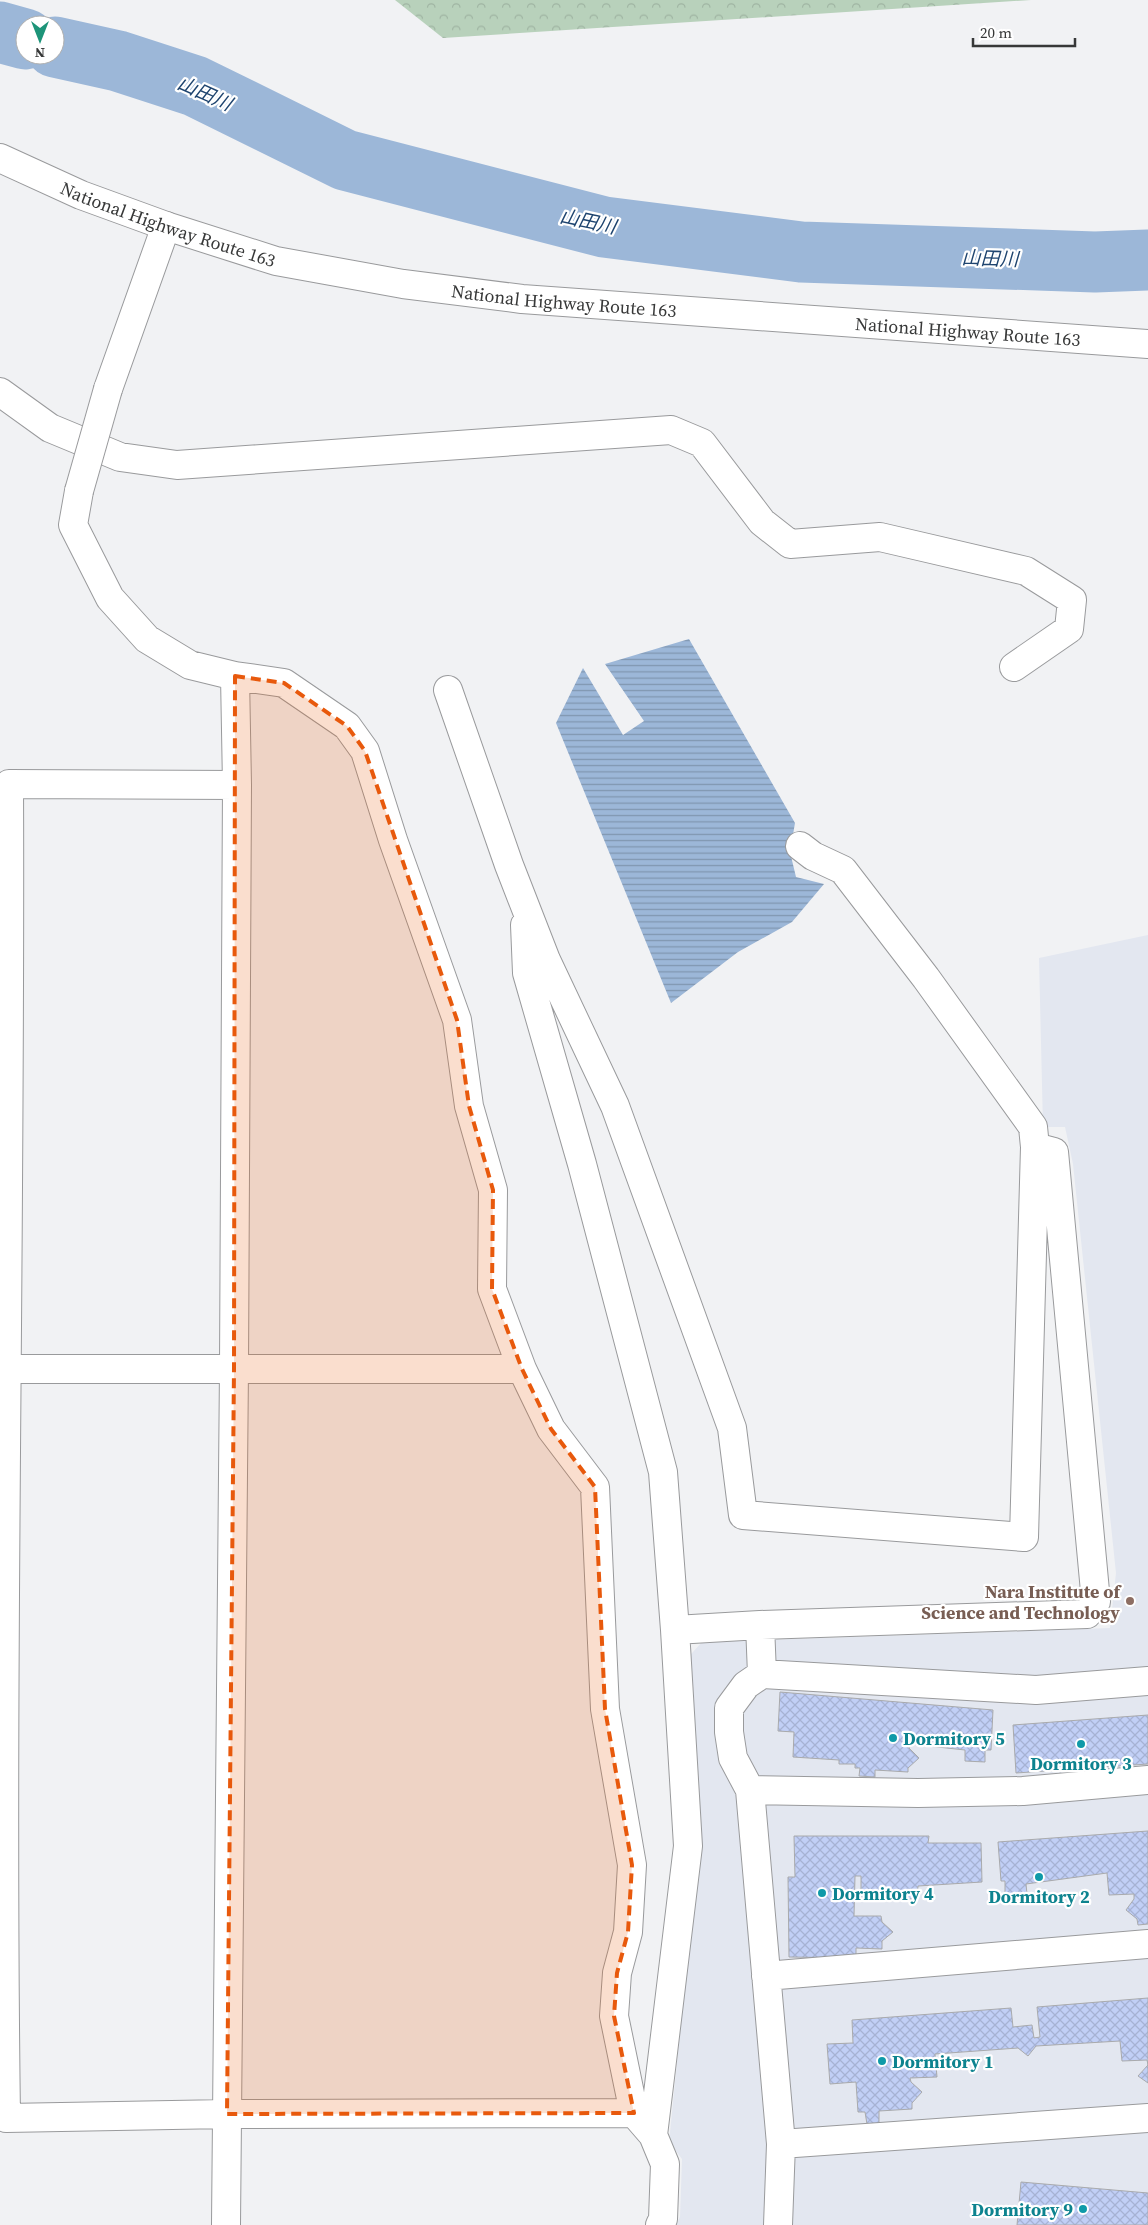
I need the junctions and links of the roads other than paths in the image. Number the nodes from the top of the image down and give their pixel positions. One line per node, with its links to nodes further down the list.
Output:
1 (0, 158): 2 (main road, National Highway Route 163)
2 (166, 226): 3 (main road, National Highway Route 163); 6 (main road, bridge)
3 (1148, 344)
4 (0, 392): 5 (main road)
5 (1014, 666)
6 (235, 676): 8 (main road); 14 (main road)
7 (448, 690): 10 (main road)
8 (237, 785): 12 (main road); 13 (main road)
9 (800, 846): 11 (main road)
10 (524, 904): 11 (main road); 16 (main road)
11 (1035, 1147): 15 (main road)
12 (234, 1368): 13 (main road); 14 (main road); 24 (main road)
13 (4, 1369): 26 (main road)
14 (522, 1369): 23 (main road)
15 (760, 1625): 16 (main road); 17 (main road)
16 (675, 1630): 27 (main road)
17 (762, 1674): 18 (main road); 20 (main road)
18 (1148, 1681)
19 (1148, 1780): 20 (main road)
20 (750, 1790): 22 (main road)
21 (1148, 1944): 22 (main road)
22 (766, 1976): 28 (main road)
23 (634, 2112): 24 (main road); 27 (main road)
24 (227, 2114): 26 (main road); 29 (main road)
25 (1148, 2118): 28 (main road)
26 (3, 2120)
27 (653, 2135): 30 (main road)
28 (781, 2144): 31 (main road)
29 (226, 2225)
30 (660, 2225)
31 (778, 2225)

